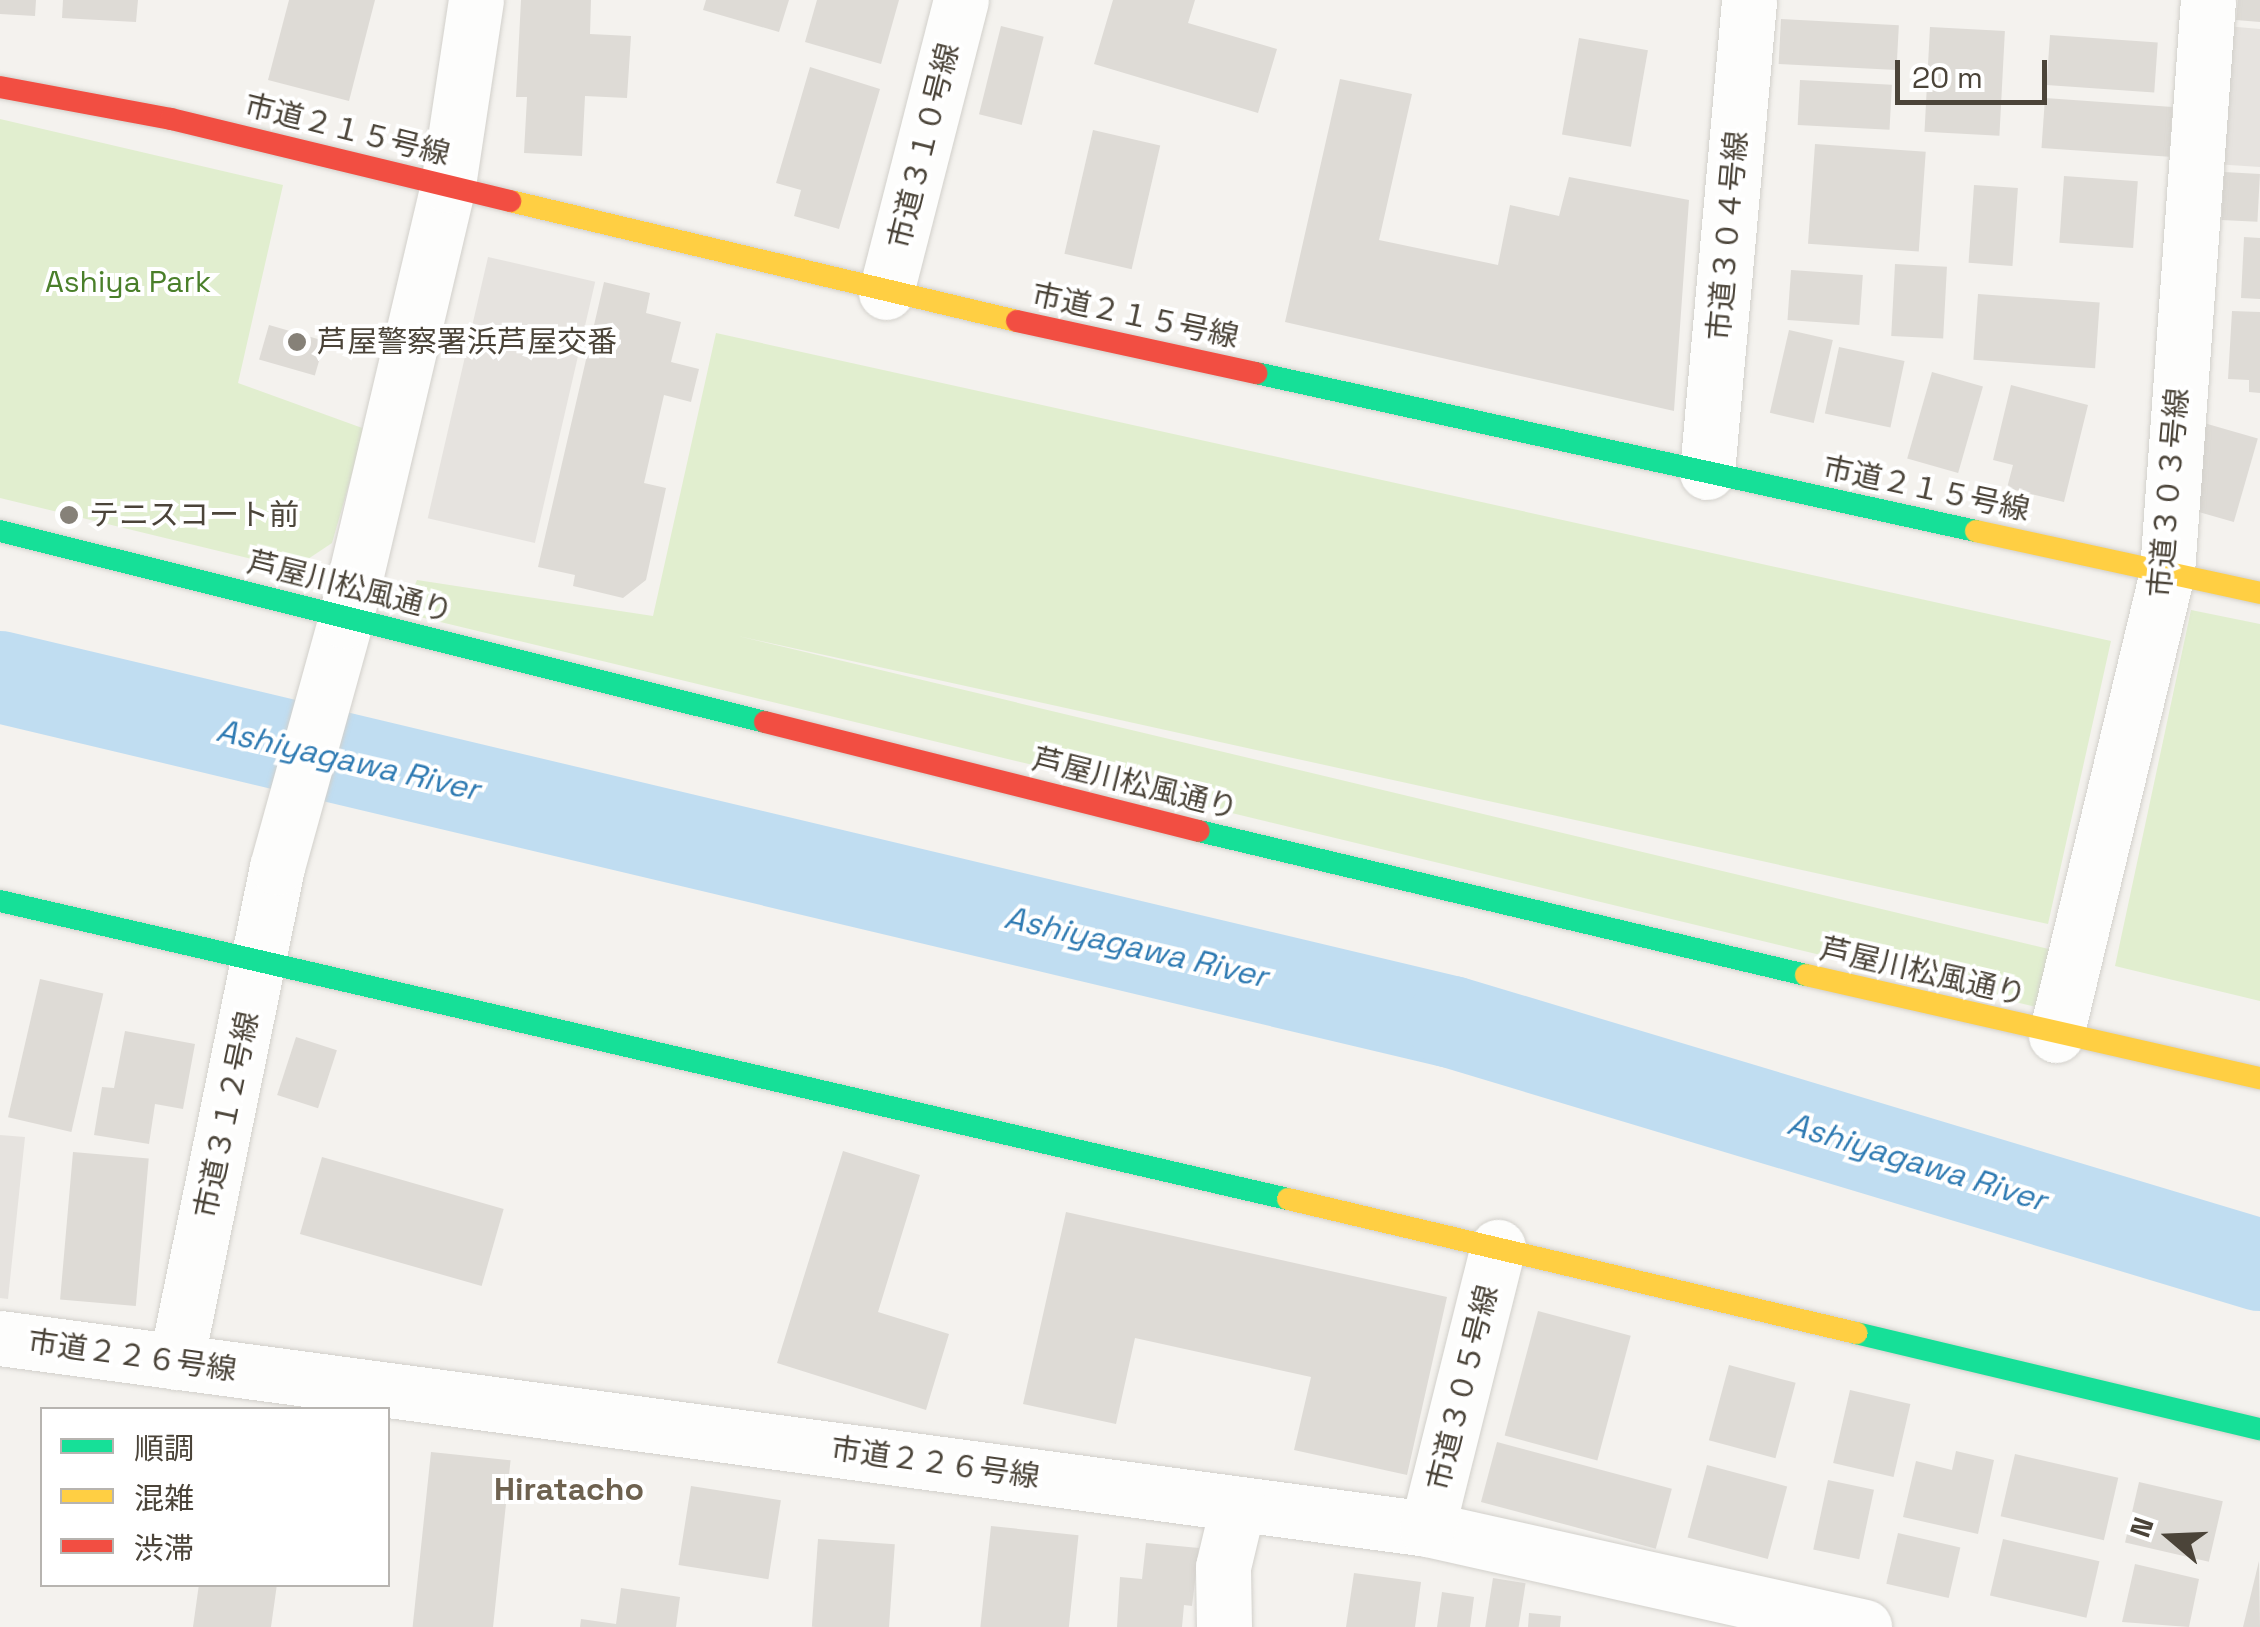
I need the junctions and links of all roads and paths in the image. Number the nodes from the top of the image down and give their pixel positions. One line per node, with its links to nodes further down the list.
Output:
1 (476, 0): 6 (street)
2 (961, 0): 7 (street, 市道３１０号線)
3 (1749, 0): 8 (street, 市道３０４号線)
4 (2208, 0): 10 (street, 市道３０３号線)
5 (0, 87): 6 (street, 市道２１５号線)
6 (448, 185): 7 (street, 市道２１５号線); 12 (street)
7 (886, 292): 8 (street, 市道２１５号線)
8 (1706, 472): 10 (street, 市道２１５号線)
9 (0, 531): 12 (street, 芦屋川松風通り)
10 (2167, 572): 11 (street, 市道２１５号線); 15 (street, 市道３０３号線)
11 (2260, 593)
12 (343, 627): 14 (street, 市道３１２号線); 15 (street, 芦屋川松風通り)
13 (0, 901): 14 (street)
14 (258, 963): 17 (street); 19 (street, 市道３１２号線)
15 (2056, 1035): 16 (street, 芦屋川松風通り)
16 (2260, 1078)
17 (1498, 1247): 20 (street); 22 (street, 市道３０５号線)
18 (0, 1338): 19 (street, 市道２２６号線)
19 (176, 1362): 21 (street, 市道２２６号線)
20 (2260, 1429)
21 (1238, 1504): 22 (street, 市道２２６号線); 23 (street)
22 (1427, 1528): 24 (street, 市道２２６号線)
23 (1224, 1627)
24 (1864, 1627)

